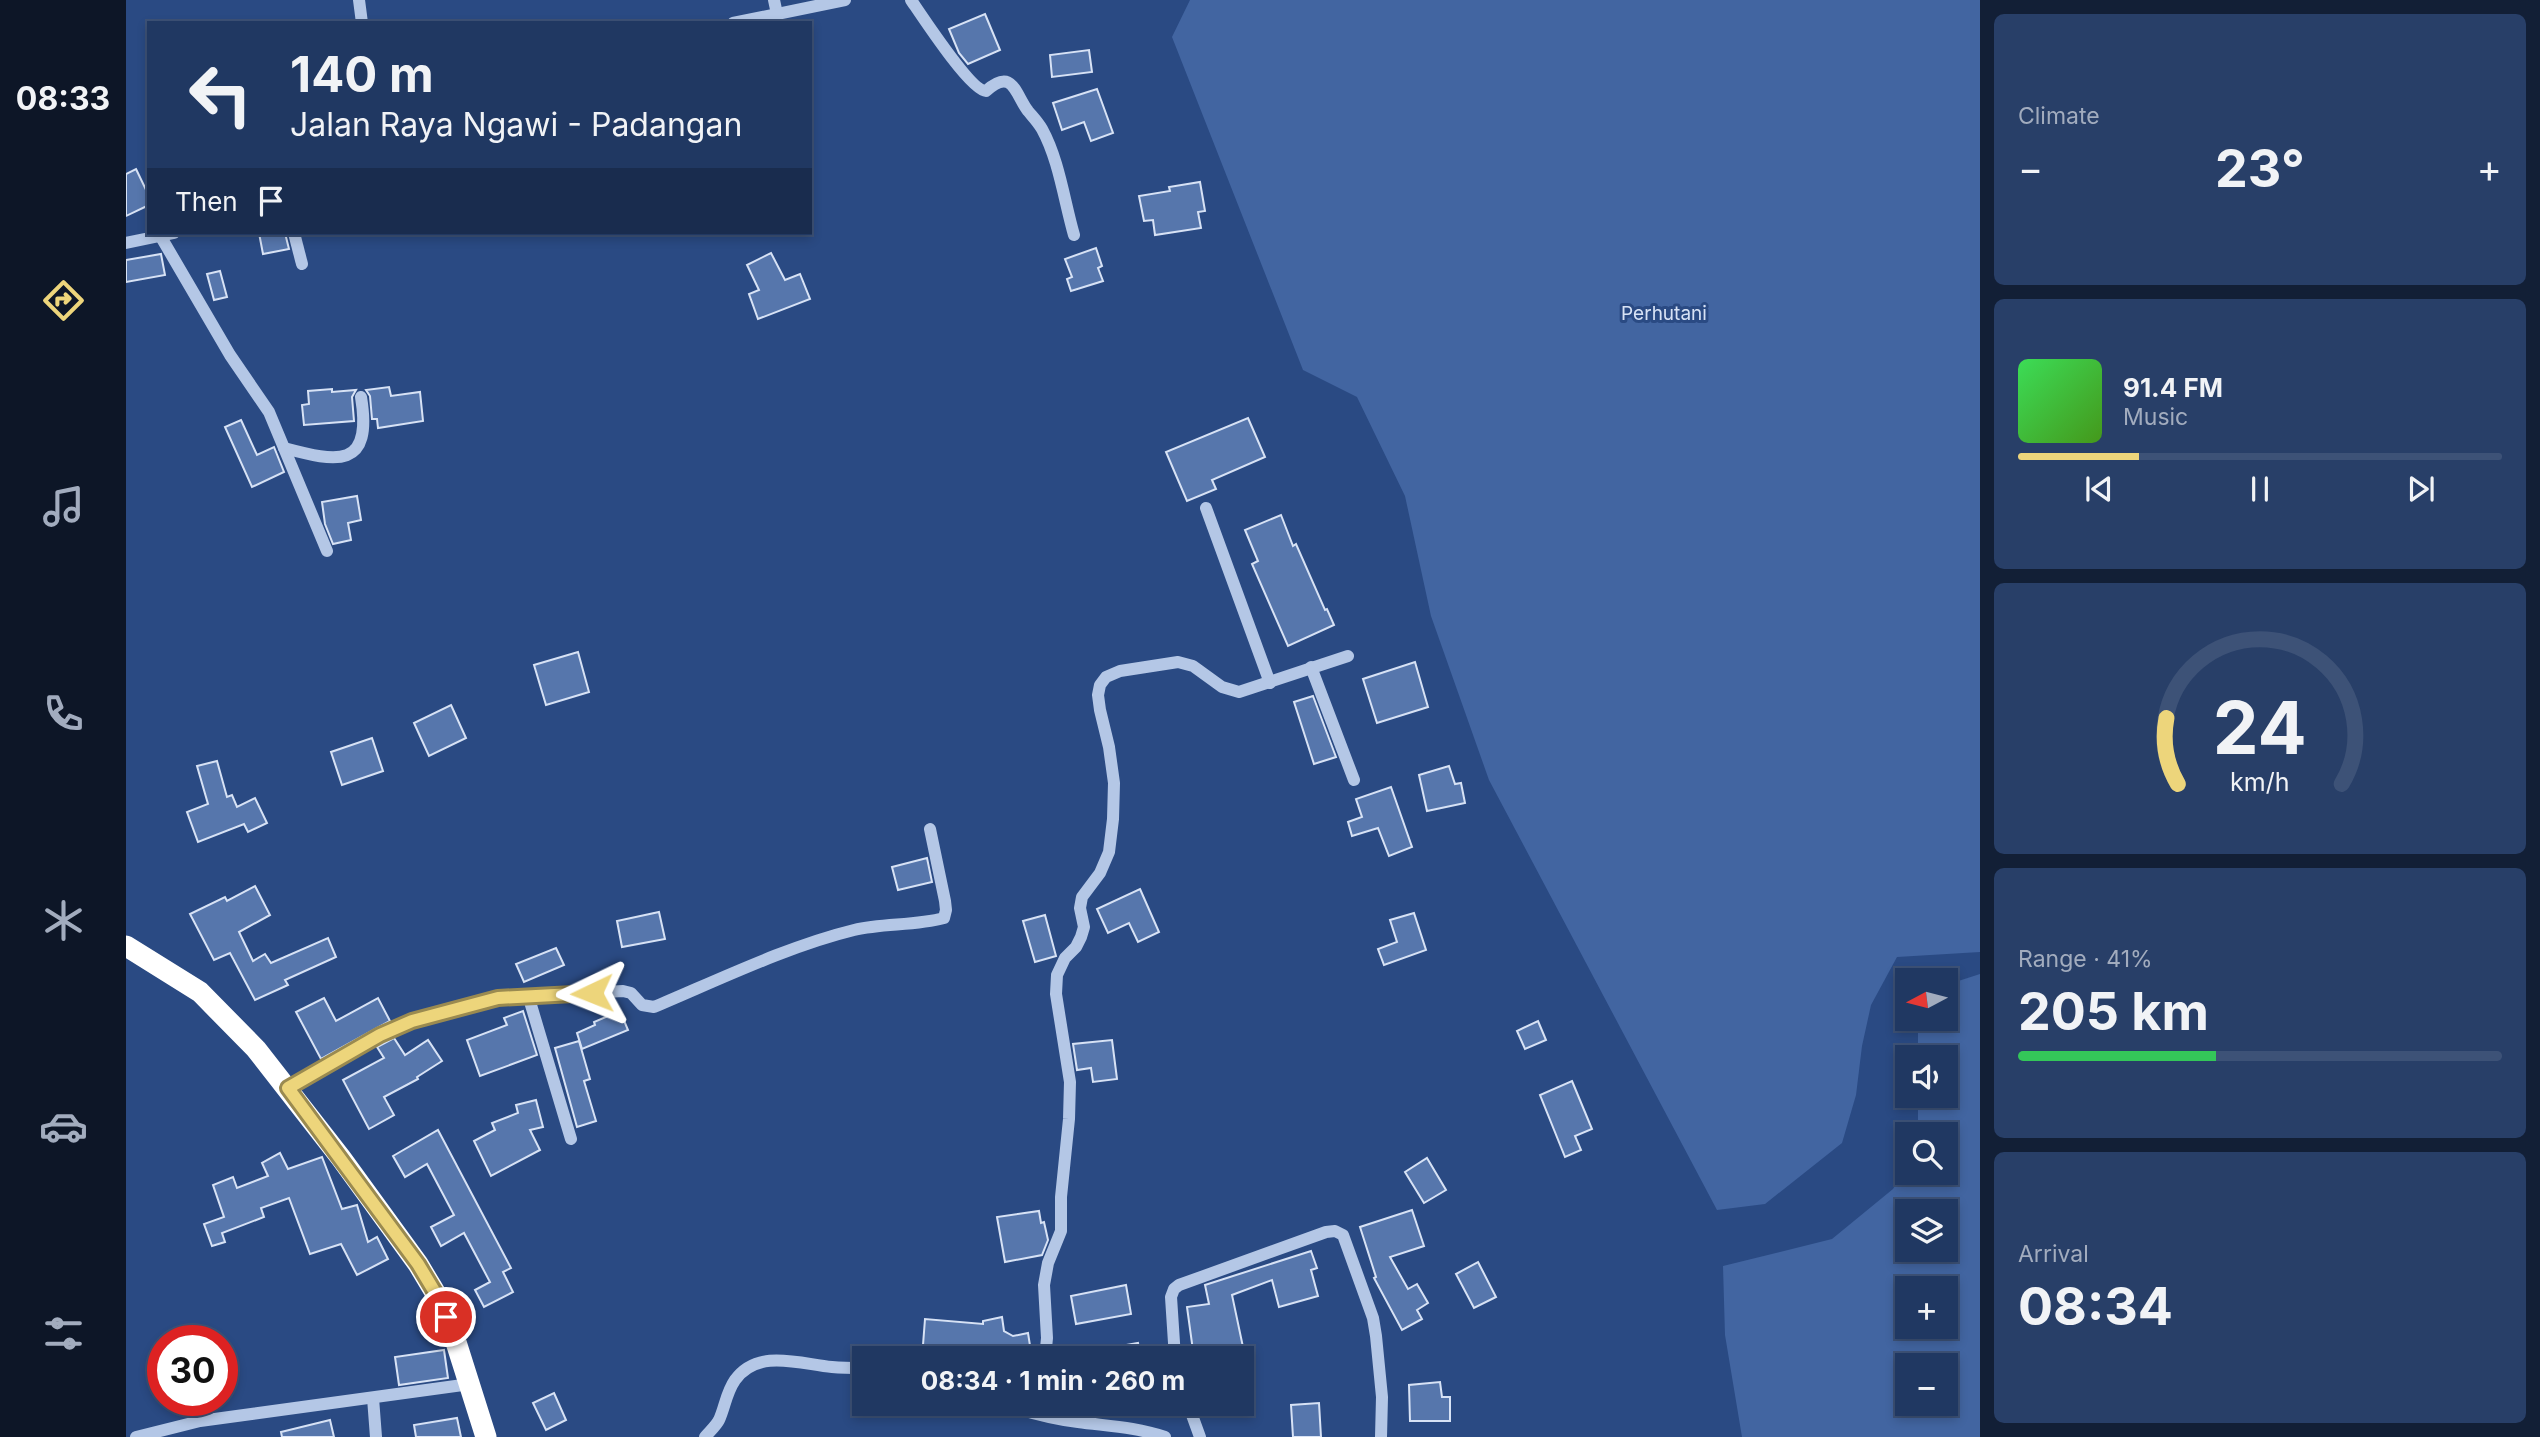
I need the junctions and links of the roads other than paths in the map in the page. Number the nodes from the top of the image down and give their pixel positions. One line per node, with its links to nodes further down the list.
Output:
1 (359, 0): 6 (street)
2 (774, 0): 5 (street)
3 (845, 0): 5 (street)
4 (911, 0): 8 (street)
5 (777, 14): 7 (street)
6 (362, 21)
7 (743, 21)
8 (1074, 234)
9 (168, 235): 11 (street); 14 (street)
10 (295, 235): 12 (street)
11 (126, 243)
12 (302, 264)
13 (361, 397): 14 (street)
14 (284, 448): 16 (street)
15 (1206, 508): 19 (street)
16 (327, 551)
17 (1348, 656): 18 (street)
18 (1311, 667): 19 (street); 20 (street)
19 (1270, 683): 26 (street)
20 (1354, 780)
21 (930, 829): 23 (street)
22 (126, 946): 24 (highway)
23 (528, 995): 24 (street); 25 (street)
24 (288, 1088): 29 (highway)
25 (571, 1139)
26 (1046, 1346)
27 (1174, 1346): 39 (street)
28 (852, 1368): 36 (street)
29 (470, 1384): 30 (street); 35 (highway)
30 (373, 1398): 33 (street); 34 (street)
31 (1055, 1416): 37 (street)
32 (1192, 1416): 38 (street)
33 (136, 1437)
34 (376, 1437)
35 (486, 1437)
36 (705, 1437)
37 (1164, 1437)
38 (1200, 1437)
39 (1381, 1437)

